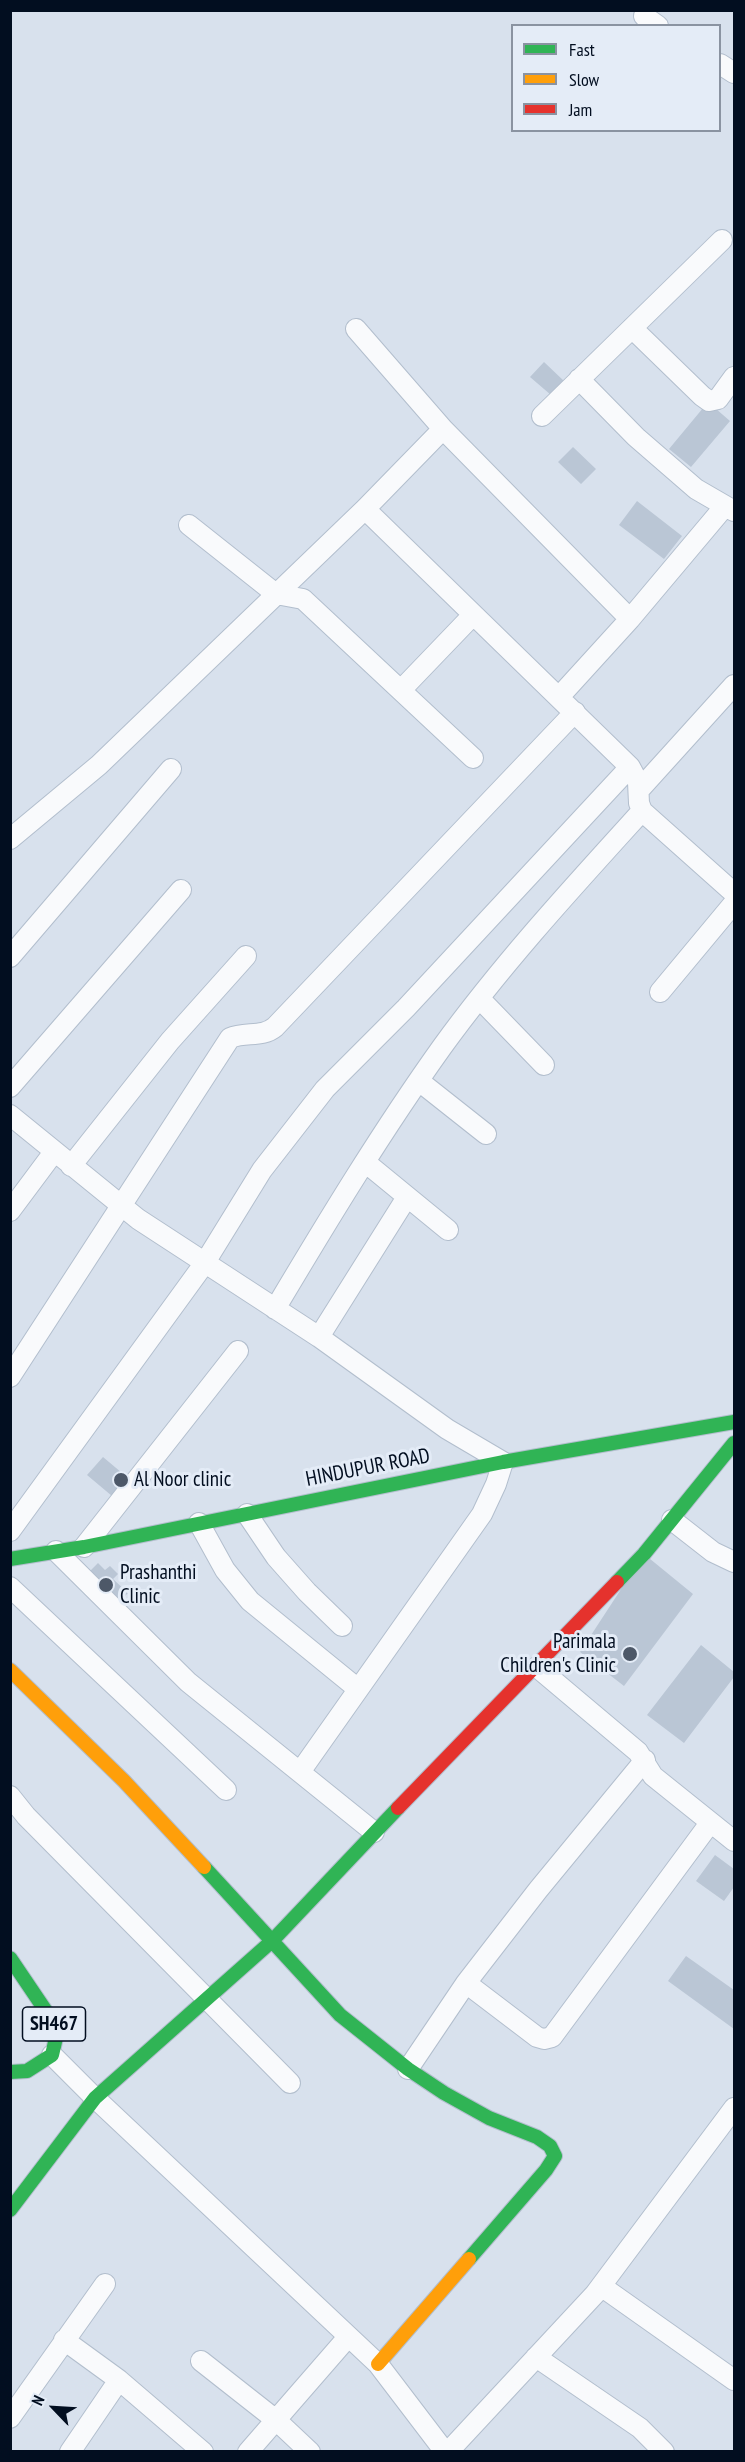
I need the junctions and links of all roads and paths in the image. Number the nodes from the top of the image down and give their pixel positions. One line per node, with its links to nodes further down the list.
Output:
1 (721, 65): 2 (street)
2 (735, 73)
3 (722, 240): 4 (street)
4 (632, 328): 6 (street); 7 (street)
5 (356, 329): 9 (street)
6 (735, 377)
7 (579, 379): 8 (street); 11 (street)
8 (542, 416)
9 (443, 429): 10 (street); 15 (street)
10 (365, 509): 13 (street); 14 (street)
11 (730, 509): 15 (street)
12 (189, 525): 13 (street)
13 (276, 594): 17 (street); 25 (street)
14 (473, 615): 17 (street); 18 (street)
15 (630, 619): 18 (street)
16 (735, 685): 23 (street)
17 (401, 690): 20 (street)
18 (560, 697): 19 (street)
19 (575, 712): 21 (street); 42 (street)
20 (473, 758)
21 (630, 767): 23 (street); 45 (street)
22 (171, 769): 30 (street)
23 (639, 790): 24 (street)
24 (642, 811): 27 (street); 32 (street)
25 (10, 840)
26 (181, 890): 35 (street)
27 (735, 893)
28 (735, 903): 31 (street)
29 (246, 956): 40 (street)
30 (10, 957)
31 (660, 992)
32 (480, 999): 33 (street); 34 (street)
33 (544, 1065)
34 (419, 1081): 37 (street); 39 (street)
35 (10, 1088)
36 (10, 1115): 38 (street)
37 (486, 1134)
38 (54, 1152): 40 (street); 43 (street)
39 (365, 1162): 41 (street); 46 (street)
40 (71, 1166): 42 (street)
41 (407, 1197): 44 (street); 47 (street)
42 (121, 1206): 45 (street); 49 (street)
43 (10, 1211)
44 (448, 1230)
45 (204, 1264): 46 (street); 56 (street)
46 (275, 1309): 47 (street)
47 (319, 1337): 52 (street)
48 (238, 1351): 57 (street)
49 (10, 1377)
50 (735, 1422): 52 (street, HINDUPUR ROAD)
51 (735, 1443): 54 (street)
52 (503, 1462): 53 (street, HINDUPUR ROAD); 65 (street)
53 (247, 1514): 55 (street, HINDUPUR ROAD); 62 (street)
54 (672, 1520): 60 (street); 63 (street)
55 (199, 1523): 57 (street, HINDUPUR ROAD); 65 (street)
56 (10, 1531)
57 (84, 1547): 58 (street, HINDUPUR ROAD)
58 (56, 1551): 59 (street, HINDUPUR ROAD); 67 (street)
59 (10, 1559)
60 (735, 1562)
61 (10, 1587): 68 (street)
62 (342, 1626)
63 (537, 1667): 66 (street); 71 (street)
64 (10, 1670): 73 (street)
65 (358, 1689): 67 (street)
66 (645, 1760): 70 (street); 75 (street)
67 (300, 1772): 71 (street)
68 (226, 1790)
69 (10, 1796): 76 (street)
70 (710, 1823): 72 (street); 75 (street)
71 (374, 1832): 73 (street)
72 (735, 1841)
73 (272, 1941): 76 (street); 78 (street)
74 (10, 1958): 77 (street, SH467)
75 (466, 1983): 78 (street)
76 (206, 2000): 80 (street); 81 (street)
77 (52, 2055): 79 (street, SH467); 81 (street)
78 (408, 2069): 90 (street)
79 (10, 2072)
80 (290, 2084)
81 (94, 2098): 83 (street); 86 (street)
82 (735, 2108): 85 (street)
83 (10, 2210)
84 (105, 2284): 87 (street)
85 (601, 2286): 88 (street); 92 (street)
86 (348, 2337): 90 (street); 94 (street)
87 (64, 2340): 91 (street); 93 (street)
88 (536, 2357): 99 (street); 100 (street)
89 (201, 2361): 94 (street)
90 (378, 2364): 99 (street)
91 (119, 2380): 95 (street); 96 (street)
92 (735, 2380)
93 (10, 2418)
94 (276, 2420): 97 (street); 98 (street)
95 (70, 2451)
96 (203, 2451)
97 (248, 2451)
98 (310, 2451)
99 (447, 2451)
100 (664, 2451)

